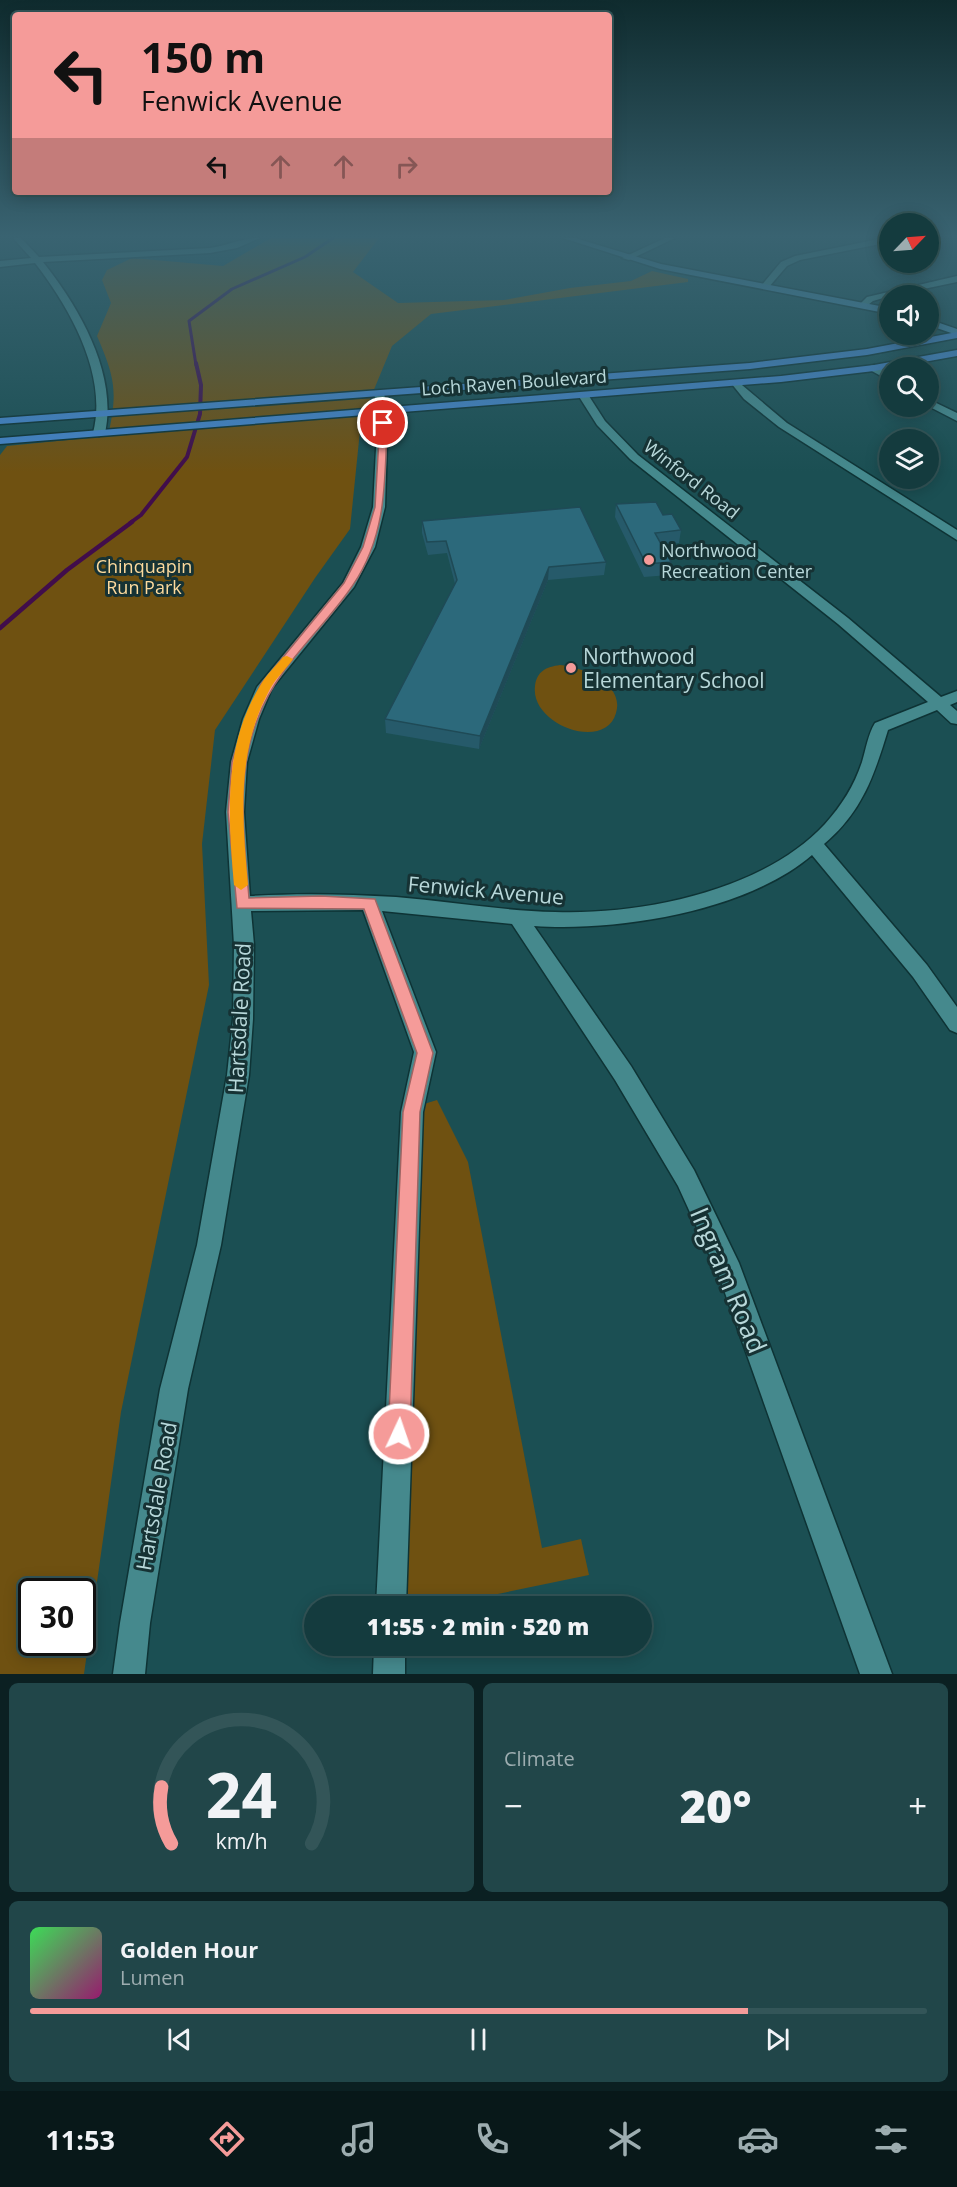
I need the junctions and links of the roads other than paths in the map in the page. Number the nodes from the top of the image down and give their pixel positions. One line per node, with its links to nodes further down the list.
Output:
1 (71, 316): 16 (street)
2 (939, 327): 3 (street)
3 (957, 334): 5 (main road, Loch Raven Boulevard)
4 (957, 352): 6 (main road, Loch Raven Boulevard)
5 (822, 358): 8 (main road); 9 (main road, Loch Raven Boulevard)
6 (874, 368): 7 (street); 8 (main road, Loch Raven Boulevard)
7 (879, 371)
8 (841, 372): 10 (main road, Loch Raven Boulevard)
9 (649, 374): 11 (main road); 12 (main road, Loch Raven Boulevard)
10 (736, 383): 11 (main road, Loch Raven Boulevard); 21 (street)
11 (657, 389): 13 (main road, Loch Raven Boulevard)
12 (379, 394): 15 (street, Hartsdale Road); 16 (main road, Loch Raven Boulevard)
13 (583, 395): 15 (main road, Loch Raven Boulevard); 23 (street, Winford Road)
14 (939, 408): 17 (street)
15 (383, 410): 19 (main road, Loch Raven Boulevard); 27 (street, Hartsdale Road)
16 (103, 414): 18 (main road, Loch Raven Boulevard); 19 (street)
17 (957, 418)
18 (0, 421)
19 (99, 433): 20 (main road, Loch Raven Boulevard)
20 (0, 441)
21 (957, 536)
22 (957, 696): 23 (street, Fenwick Avenue)
23 (938, 704): 24 (street, Winford Road); 25 (street, Fenwick Avenue)
24 (957, 720)
25 (815, 846): 28 (street, Fenwick Avenue); 29 (street)
26 (370, 903): 27 (street, Fenwick Avenue); 28 (street, Fenwick Avenue); 30 (street)
27 (242, 904): 32 (street, Hartsdale Road)
28 (518, 918): 34 (street, Ingram Road)
29 (957, 1024)
30 (391, 1596)
31 (390, 1656): 33 (street)
32 (129, 1674)
33 (389, 1674)
34 (876, 1674)

